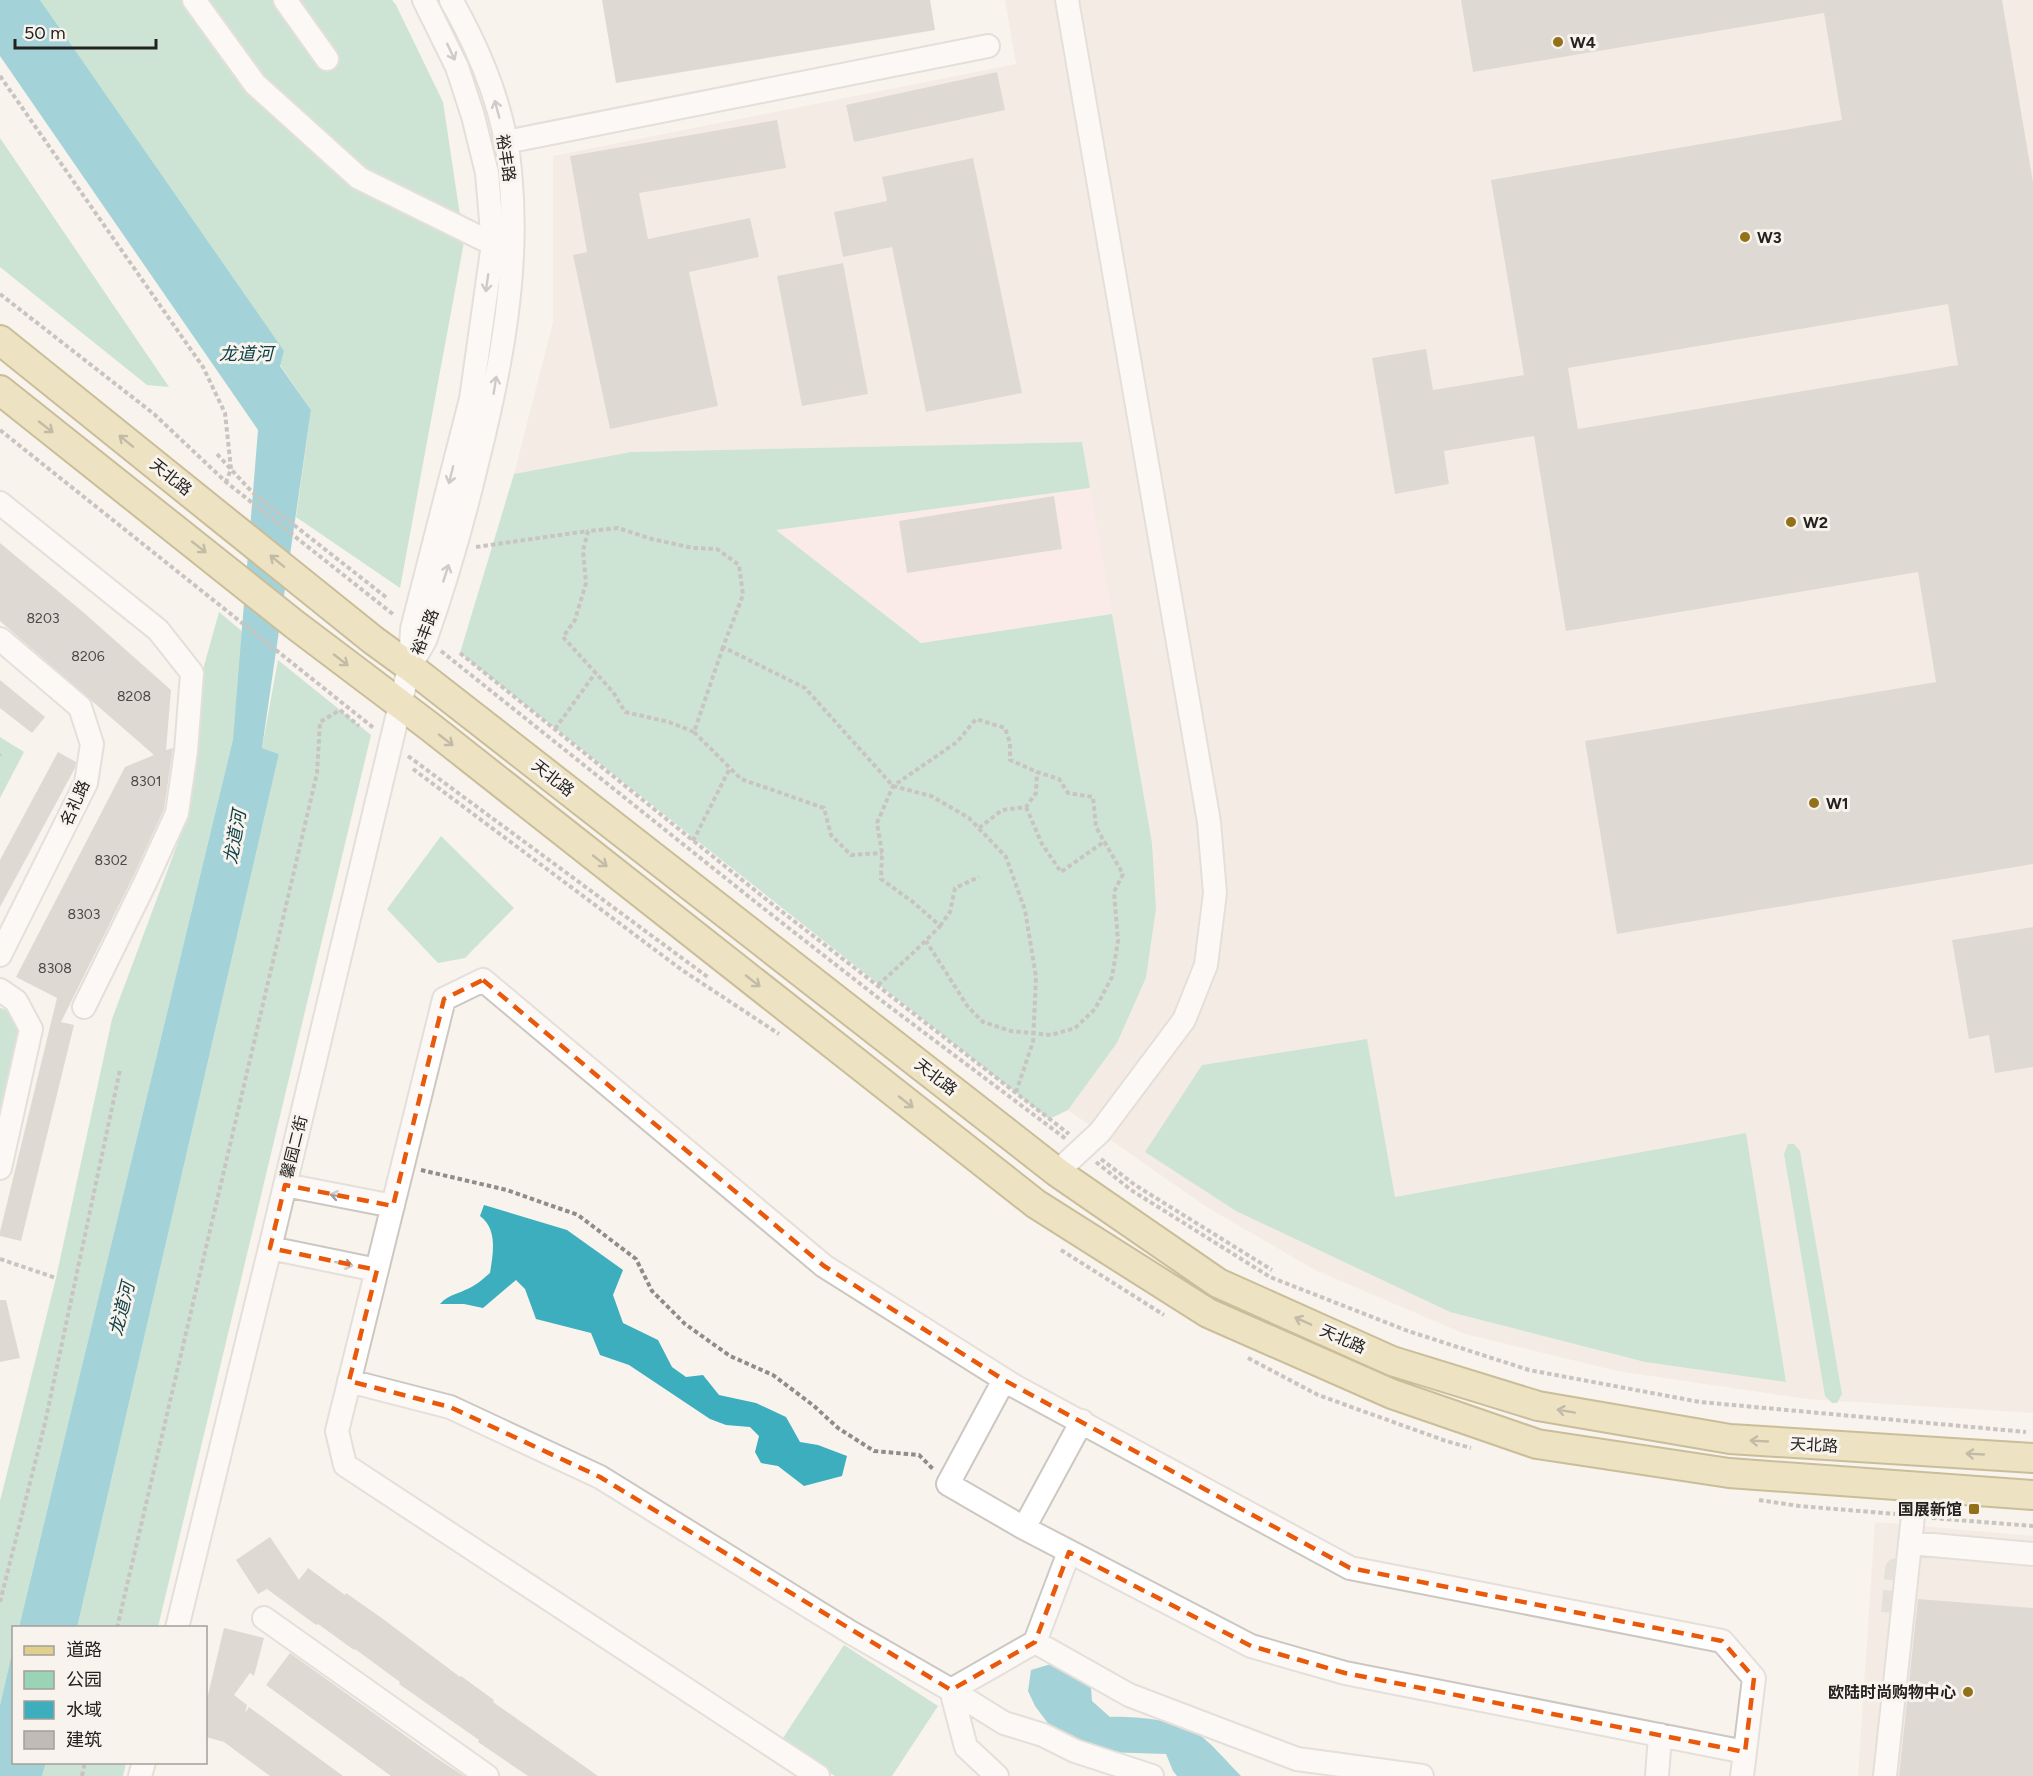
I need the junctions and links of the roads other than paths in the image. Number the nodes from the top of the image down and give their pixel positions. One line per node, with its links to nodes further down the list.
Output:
1 (194, 0): 9 (street)
2 (285, 0): 7 (street)
3 (424, 0): 9 (street, 裕丰路, one-way to 9)
4 (451, 0): 8 (street, 裕丰路, one-way to 4)
5 (1067, 0): 21 (street)
6 (988, 46): 8 (street)
7 (327, 59)
8 (506, 142): 13 (street, 裕丰路, one-way to 8)
9 (492, 244): 13 (street, 裕丰路, one-way to 13)
10 (0, 340): 15 (main road, 天北路, one-way to 10)
11 (0, 390): 16 (main road, 天北路, one-way to 16)
12 (0, 503): 19 (street)
13 (419, 634): 15 (street, 裕丰路)
14 (0, 639): 17 (street, 名礼路)
15 (410, 667): 16 (street, 馨园二街); 21 (main road, 天北路)
16 (399, 705): 22 (street, 馨园二街); 30 (main road, 天北路, one-way to 30)
17 (0, 955)
18 (0, 990): 20 (street)
19 (84, 1006)
20 (0, 1168)
21 (1057, 1172): 29 (main road, 天北路, one-way to 21)
22 (285, 1185): 23 (street, one-way to 22); 24 (street, 馨园二街)
23 (393, 1206): 25 (street); 26 (street)
24 (270, 1248): 25 (street, one-way to 25); 37 (street, 馨园二街)
25 (377, 1270): 27 (street)
26 (1004, 1380): 28 (street); 32 (street)
27 (349, 1381): 39 (street); 43 (street)
28 (1082, 1421): 32 (street); 41 (street)
29 (2033, 1458)
30 (1916, 1488): 31 (main road, 天北路); 33 (street)
31 (2033, 1495)
32 (1024, 1528): 34 (street)
33 (1910, 1543): 35 (street); 49 (street)
34 (1069, 1552): 38 (street); 40 (street)
35 (2033, 1554)
36 (264, 1618): 42 (street)
37 (177, 1626)
38 (1035, 1642): 39 (street); 46 (street)
39 (951, 1690): 44 (street); 45 (street)
40 (1660, 1735): 41 (street); 47 (street)
41 (1745, 1752): 48 (street)
42 (487, 1776)
43 (818, 1776)
44 (997, 1776)
45 (1152, 1776)
46 (1422, 1776)
47 (1657, 1776)
48 (1742, 1776)
49 (1885, 1776)

